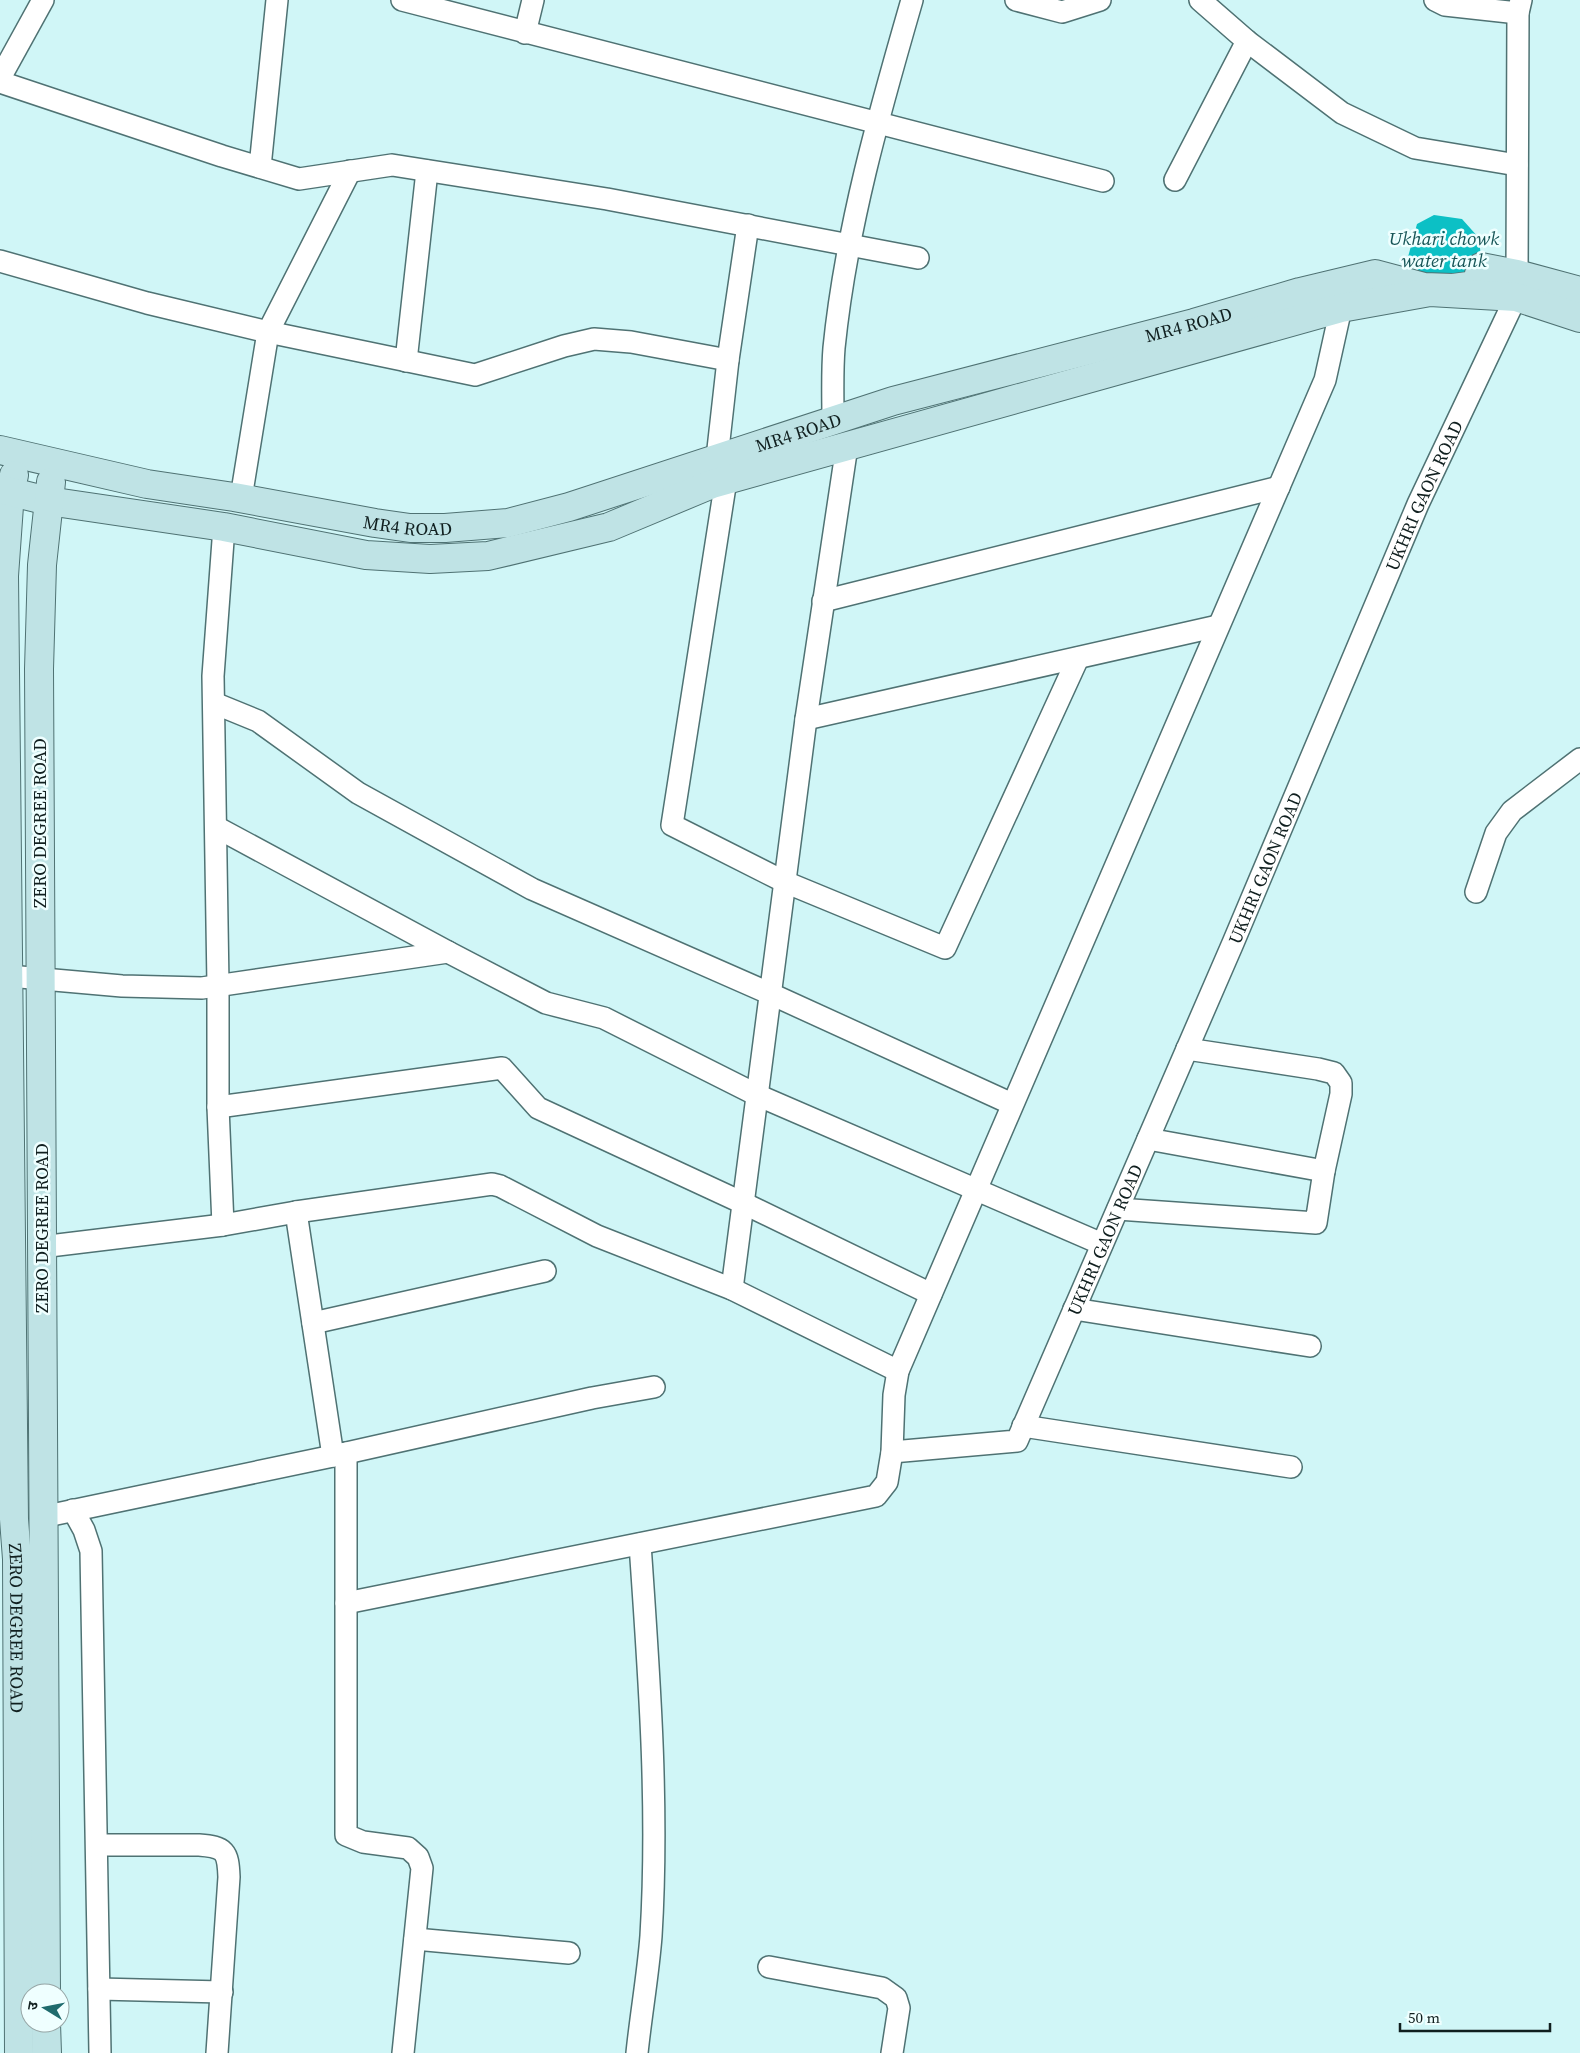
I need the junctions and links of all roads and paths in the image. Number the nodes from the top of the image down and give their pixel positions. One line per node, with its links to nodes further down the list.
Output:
1 (43, 0): 13 (street)
2 (277, 0): 17 (street)
3 (402, 0): 11 (street)
4 (533, 0): 11 (street)
5 (912, 0): 15 (street)
6 (1016, 0): 7 (street)
7 (1100, 0)
8 (1200, 0): 12 (street)
9 (1436, 0): 10 (street)
10 (1520, 7): 16 (street)
11 (525, 33): 15 (street)
12 (1247, 41): 16 (street); 20 (street)
13 (0, 78)
14 (0, 82): 17 (street)
15 (876, 123): 21 (street); 23 (street)
16 (1517, 165): 26 (street)
17 (260, 168): 18 (street)
18 (350, 171): 19 (street); 30 (street)
19 (427, 171): 22 (street); 32 (street)
20 (1175, 180)
21 (1103, 182)
22 (748, 225): 23 (street); 31 (street)
23 (849, 245): 24 (street); 33 (street)
24 (918, 258)
25 (0, 261): 30 (street)
26 (1516, 285): 27 (street, MR4 ROAD); 28 (street, MR4 ROAD); 29 (street, MR4 ROAD); 33 (street, MR4 ROAD); 58 (street, UKHRI GAON ROAD)
27 (1580, 291)
28 (1341, 308): 34 (street, MR4 ROAD); 38 (street)
29 (1580, 318)
30 (268, 332): 32 (street); 40 (street)
31 (728, 360): 32 (street); 37 (street)
32 (406, 361)
33 (833, 421): 37 (street, MR4 ROAD)
34 (847, 446): 37 (street, MR4 ROAD); 44 (street)
35 (9, 452): 36 (street, MR4 ROAD); 39 (street, ZERO DEGREE ROAD)
36 (54, 464): 40 (street, MR4 ROAD); 41 (street, ZERO DEGREE ROAD)
37 (722, 469): 40 (street, MR4 ROAD); 43 (street, MR4 ROAD); 51 (street)
38 (1278, 487): 44 (street); 45 (street)
39 (5, 490): 41 (street, MR4 ROAD); 42 (street, ZERO DEGREE ROAD)
40 (241, 498)
41 (48, 501): 43 (street, MR4 ROAD); 55 (street, ZERO DEGREE ROAD)
42 (4, 525): 54 (street, ZERO DEGREE ROAD)
43 (224, 527): 47 (street)
44 (823, 600): 48 (street)
45 (1218, 626): 46 (street); 60 (street)
46 (1078, 658): 48 (street); 51 (street)
47 (214, 703): 50 (street); 57 (street)
48 (806, 719): 51 (street)
49 (1580, 758): 52 (street)
50 (216, 826): 53 (street); 56 (street)
51 (785, 882): 57 (street)
52 (1476, 892)
53 (448, 952): 56 (street); 59 (street)
54 (9, 976): 55 (street); 85 (street, ZERO DEGREE ROAD)
55 (40, 980): 56 (street); 70 (street, ZERO DEGREE ROAD)
56 (218, 986): 61 (street)
57 (771, 994): 59 (street); 60 (street)
58 (1187, 1049): 62 (street, UKHRI GAON ROAD); 63 (street)
59 (757, 1096): 64 (street); 65 (street)
60 (1012, 1104): 64 (street)
61 (218, 1108): 65 (street); 68 (street)
62 (1148, 1139): 63 (street); 66 (street, UKHRI GAON ROAD)
63 (1324, 1171): 66 (street)
64 (976, 1189): 69 (street); 73 (street)
65 (743, 1203): 72 (street); 73 (street)
66 (1118, 1209): 69 (street, UKHRI GAON ROAD)
67 (296, 1212): 68 (street); 72 (street); 75 (street)
68 (223, 1225): 70 (street)
69 (1102, 1244): 74 (street, UKHRI GAON ROAD)
70 (41, 1247): 84 (street, ZERO DEGREE ROAD)
71 (545, 1271): 75 (street)
72 (732, 1289): 77 (street)
73 (931, 1294): 77 (street)
74 (1074, 1309): 76 (street); 79 (street, UKHRI GAON ROAD)
75 (313, 1323): 81 (street)
76 (1310, 1346)
77 (898, 1371): 80 (street)
78 (654, 1386): 81 (street)
79 (1020, 1434): 80 (street); 82 (street)
80 (892, 1452): 86 (street)
81 (340, 1455): 83 (street); 87 (street)
82 (1291, 1467)
83 (73, 1510): 84 (street); 88 (street)
84 (42, 1517): 85 (street); 89 (street, ZERO DEGREE ROAD)
85 (7, 1521): 90 (street, ZERO DEGREE ROAD)
86 (640, 1544): 87 (street); 103 (street)
87 (346, 1603): 91 (street)
88 (97, 1845): 95 (street); 96 (street)
89 (46, 1902): 90 (street); 94 (street, ZERO DEGREE ROAD)
90 (9, 1905): 98 (street, ZERO DEGREE ROAD)
91 (415, 1939): 92 (street); 102 (street)
92 (570, 1953)
93 (769, 1967): 104 (street)
94 (46, 1983)
95 (99, 1989): 96 (street); 100 (street)
96 (222, 1992): 101 (street)
97 (46, 2033): 99 (street)
98 (19, 2053)
99 (47, 2053)
100 (100, 2053)
101 (217, 2053)
102 (403, 2053)
103 (637, 2053)
104 (892, 2053)

